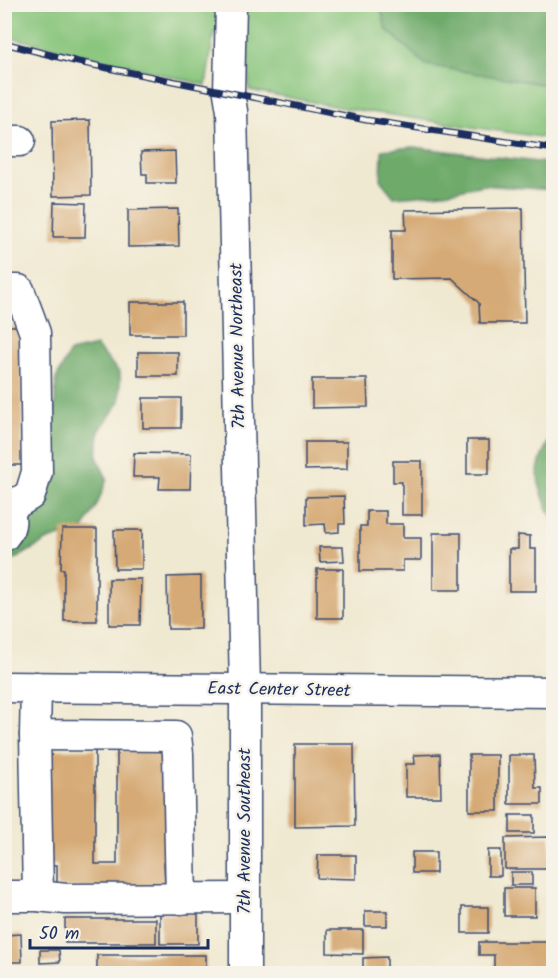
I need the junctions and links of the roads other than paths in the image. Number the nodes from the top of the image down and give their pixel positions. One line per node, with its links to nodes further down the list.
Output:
1 (231, 4): 6 (street, 7th Avenue Northeast)
2 (4, 290): 3 (street)
3 (5, 517)
4 (4, 687): 5 (street, East Center Street)
5 (36, 687): 6 (street, East Center Street); 8 (street)
6 (244, 688): 7 (street, East Center Street); 11 (street, 7th Avenue Southeast)
7 (554, 692)
8 (35, 735): 10 (street); 12 (street)
9 (4, 896): 10 (street)
10 (38, 896): 12 (street)
11 (243, 898): 12 (street); 13 (street, 7th Avenue Southeast)
12 (181, 899)
13 (245, 974)

